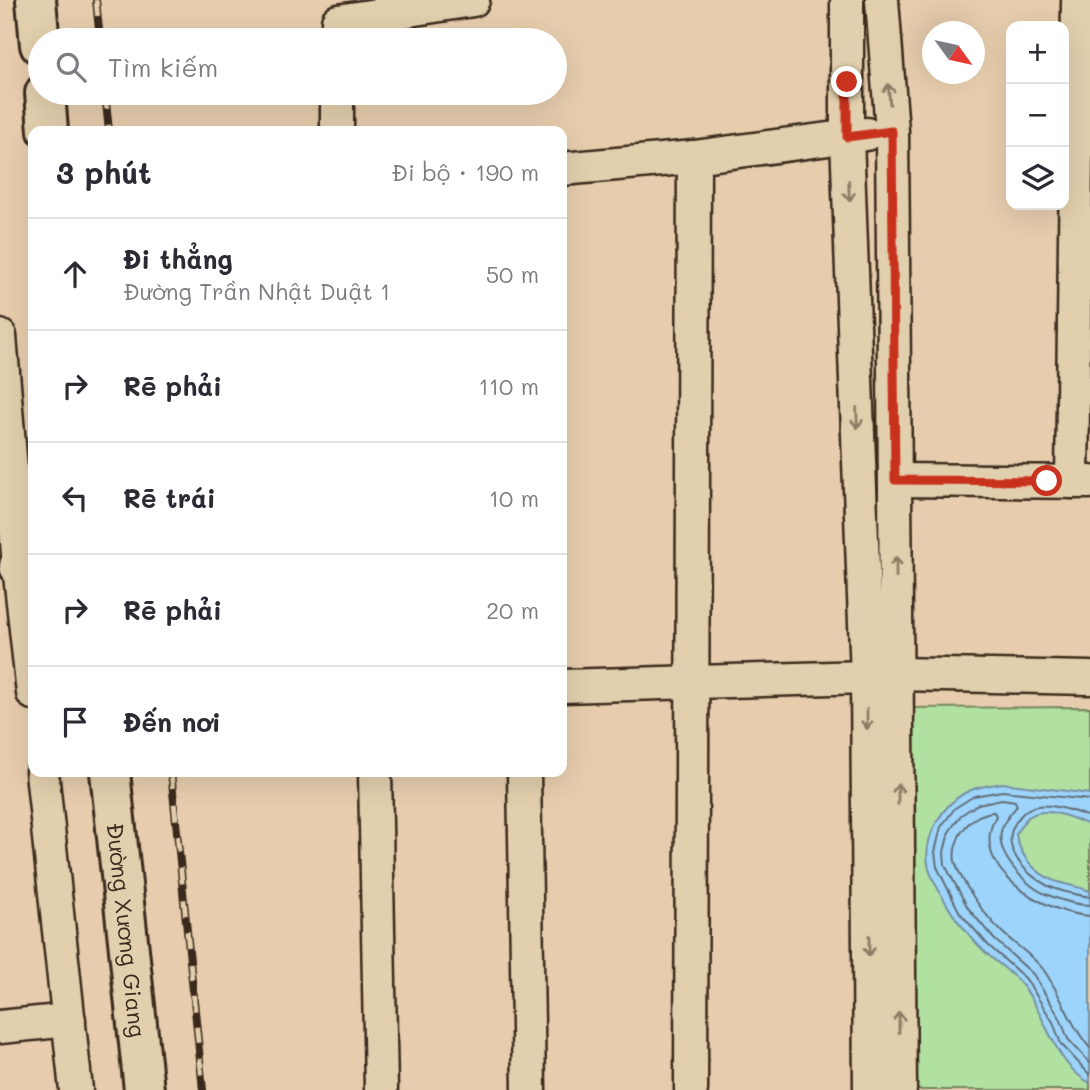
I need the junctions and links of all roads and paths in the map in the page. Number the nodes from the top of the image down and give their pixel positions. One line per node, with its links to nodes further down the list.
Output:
1 (36, 0): 7 (main road)
2 (473, 0): 6 (street)
3 (847, 0): 14 (street)
4 (882, 0): 13 (street, one-way to 4)
5 (1078, 0): 8 (street)
6 (337, 20)
7 (38, 28)
8 (1083, 84): 17 (street)
9 (46, 105): 11 (main road)
10 (337, 105): 12 (street)
11 (48, 126)
12 (337, 126)
13 (892, 131): 14 (street); 19 (street)
14 (847, 137): 15 (street); 23 (street, one-way to 23)
15 (694, 157): 16 (street); 25 (street)
16 (567, 169)
17 (1082, 307): 20 (street)
18 (0, 336): 21 (street)
19 (895, 480): 20 (street); 23 (street, one-way to 19)
20 (1081, 482)
21 (26, 566): 22 (street)
22 (28, 602)
23 (882, 676): 24 (street); 25 (street); 38 (street, one-way to 38); 39 (street, one-way to 23)
24 (1090, 678)
25 (692, 683): 26 (street); 37 (street)
26 (567, 686)
27 (43, 777): 31 (street)
28 (111, 777): 34 (main road, Đường Xương Giang)
29 (375, 777): 35 (street)
30 (524, 777): 36 (street)
31 (69, 1020): 32 (street); 33 (street)
32 (0, 1027)
33 (76, 1090)
34 (144, 1090)
35 (381, 1090)
36 (529, 1090)
37 (691, 1090)
38 (870, 1090)
39 (900, 1090)

